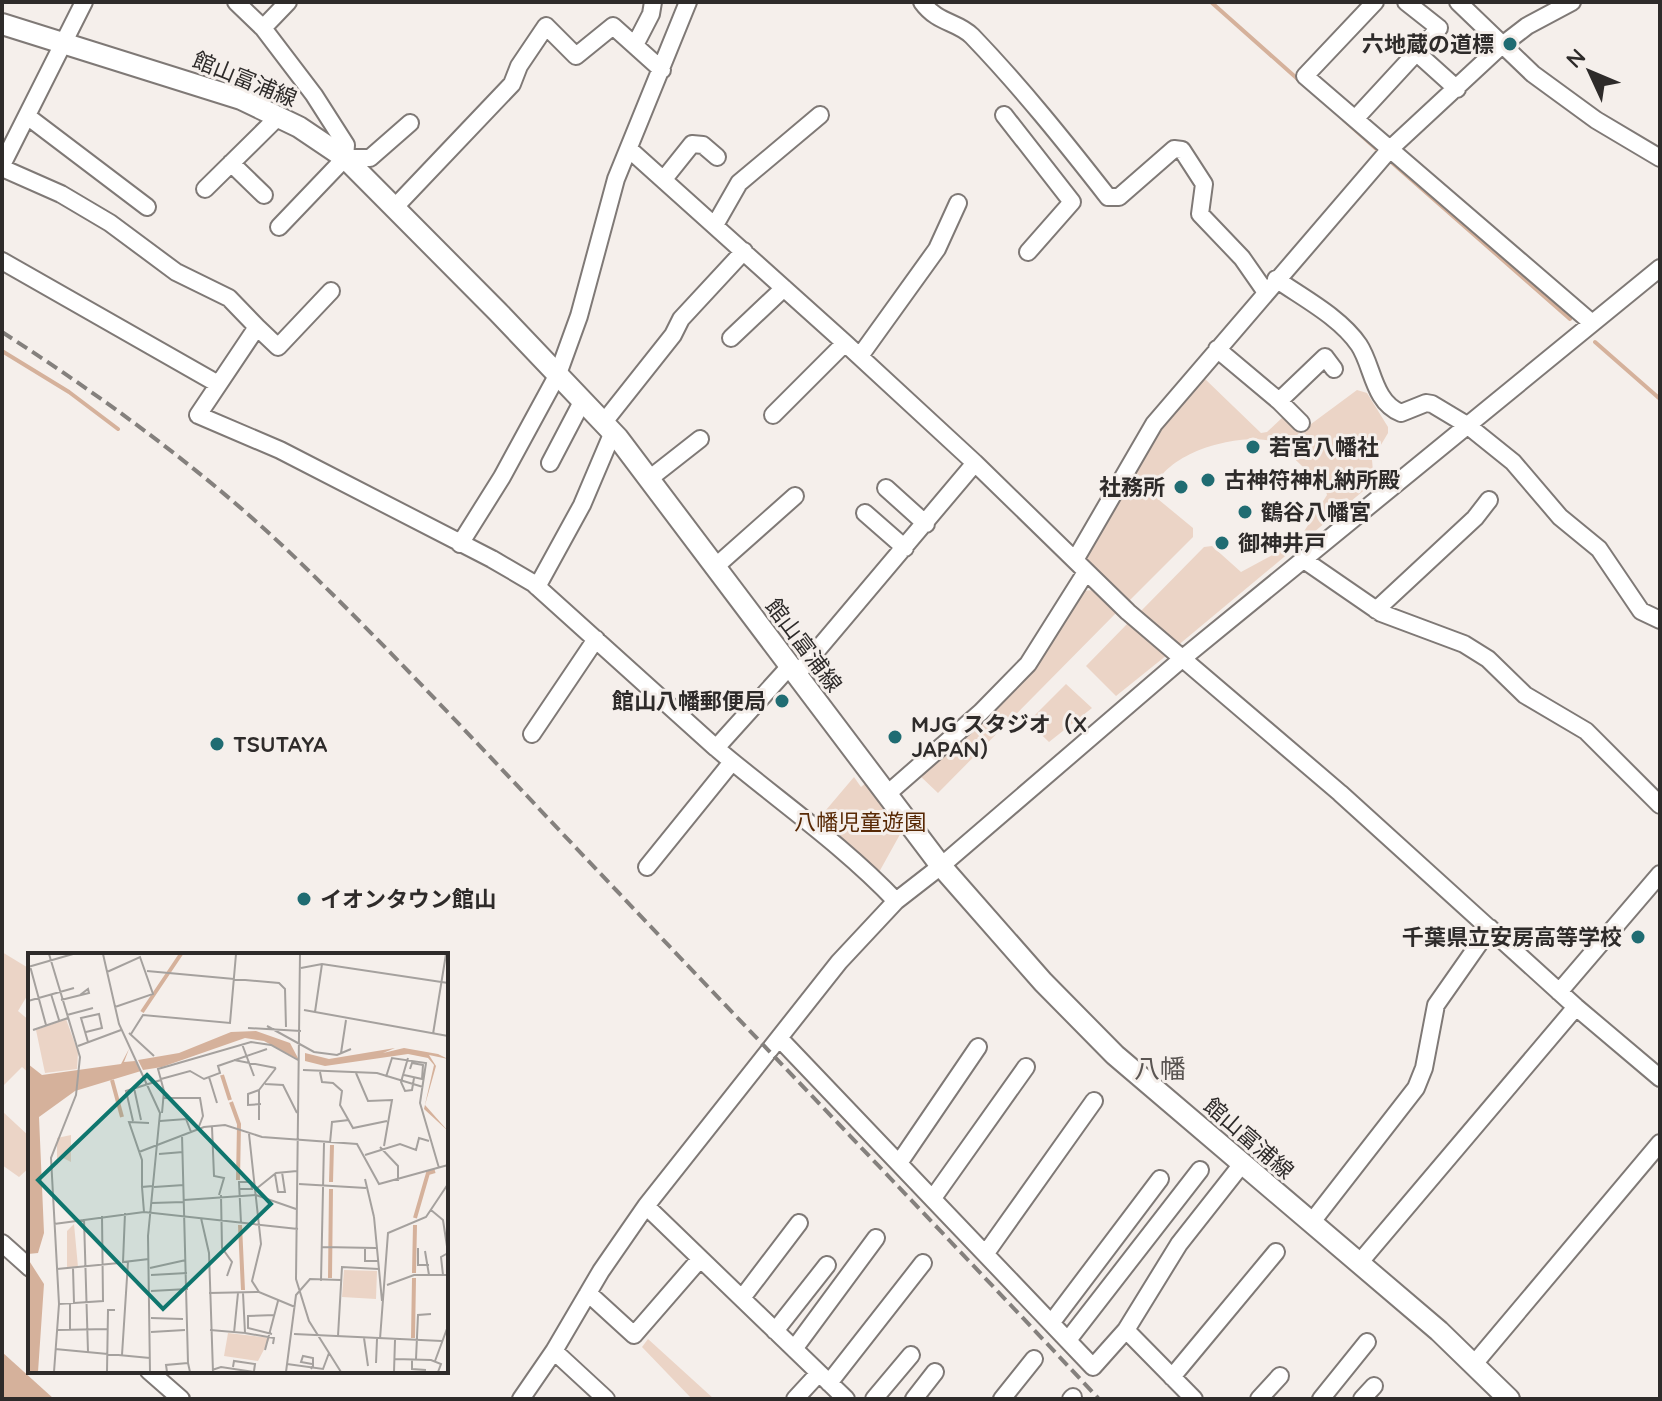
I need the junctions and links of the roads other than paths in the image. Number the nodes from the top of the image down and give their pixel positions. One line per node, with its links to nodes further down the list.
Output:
1 (84, 2): 13 (street)
2 (236, 2): 12 (street)
3 (288, 2): 12 (street)
4 (653, 2): 14 (street)
5 (688, 2): 17 (street)
6 (922, 2): 44 (street)
7 (1375, 2): 23 (street)
8 (1406, 2): 16 (street)
9 (1572, 2): 15 (street)
10 (1460, 3): 15 (street)
11 (2, 24): 13 (main road, 館山富浦線)
12 (263, 28): 28 (street)
13 (64, 43): 21 (street); 22 (main road, 館山富浦線)
14 (635, 45): 17 (street); 37 (street)
15 (1501, 46): 18 (street); 29 (street)
16 (1417, 53): 18 (street); 23 (street)
17 (662, 70): 25 (street)
18 (1457, 89): 26 (street)
19 (820, 115): 38 (street)
20 (1004, 115): 41 (street)
21 (27, 116): 31 (street); 36 (street)
22 (279, 116): 28 (main road, 館山富浦線); 30 (street)
23 (1355, 119): 26 (street)
24 (410, 123): 28 (street)
25 (629, 149): 32 (street); 54 (street)
26 (1386, 153): 44 (street); 47 (street)
27 (717, 157): 32 (street)
28 (345, 158): 37 (main road, 館山富浦線); 39 (street)
29 (1660, 158)
30 (231, 163): 33 (street); 34 (street)
31 (2, 166): 48 (street)
32 (664, 179): 38 (street)
33 (205, 189)
34 (264, 195)
35 (958, 203): 52 (street)
36 (147, 207)
37 (395, 207): 54 (main road, 館山富浦線)
38 (715, 225): 40 (street)
39 (279, 227)
40 (744, 251): 45 (street); 61 (street)
41 (1028, 252)
42 (2, 261): 55 (street)
43 (1660, 268): 47 (street)
44 (1270, 285): 51 (street); 60 (street)
45 (784, 288): 49 (street); 50 (street)
46 (331, 291): 48 (street)
47 (1592, 323): 60 (street)
48 (257, 327): 55 (street)
49 (731, 338)
50 (845, 343): 52 (street); 58 (street)
51 (1217, 349): 57 (street); 74 (street)
52 (860, 356): 64 (street)
53 (1334, 369): 57 (street)
54 (558, 374): 56 (main road, 館山富浦線); 71 (street)
55 (218, 384): 71 (street)
56 (583, 400): 61 (main road, 館山富浦線); 63 (street)
57 (1279, 401): 59 (street)
58 (773, 415)
59 (1301, 423)
60 (1467, 425): 73 (street); 78 (street)
61 (608, 427): 65 (main road, 館山富浦線); 76 (street)
62 (700, 439): 65 (street)
63 (550, 463)
64 (975, 463): 70 (street); 74 (street)
65 (649, 479): 75 (main road, 館山富浦線)
66 (886, 488): 70 (street)
67 (795, 496): 75 (street)
68 (1489, 500): 77 (street)
69 (865, 513): 72 (street)
70 (926, 524): 72 (street)
71 (460, 544): 76 (street)
72 (905, 548): 81 (street)
73 (1304, 560): 77 (street); 80 (street)
74 (1080, 566): 80 (street); 85 (street)
75 (715, 567): 81 (main road, 館山富浦線)
76 (537, 587): 79 (street)
77 (1376, 610): 86 (street)
78 (1660, 620)
79 (596, 639): 82 (street); 83 (street)
80 (1183, 658): 87 (street); 91 (street)
81 (793, 670): 83 (street); 85 (main road, 館山富浦線)
82 (532, 734)
83 (716, 748): 84 (street)
84 (732, 762): 88 (street); 90 (street)
85 (886, 795): 87 (main road, 館山富浦線)
86 (1660, 805)
87 (941, 866): 90 (street); 101 (main road, 館山富浦線)
88 (647, 867)
89 (1660, 874): 92 (street)
90 (896, 901): 94 (street)
91 (1490, 928): 92 (street); 107 (street)
92 (1559, 992): 93 (street)
93 (1576, 1007): 97 (street); 113 (street)
94 (780, 1039): 100 (street); 105 (street)
95 (978, 1047): 100 (street)
96 (1026, 1067): 104 (street)
97 (1660, 1078)
98 (1094, 1101): 111 (street)
99 (1660, 1143): 128 (street)
100 (899, 1163): 104 (street)
101 (1242, 1164): 107 (main road, 館山富浦線); 120 (street)
102 (1200, 1170): 122 (street)
103 (1160, 1179): 119 (street)
104 (933, 1198): 111 (street)
105 (646, 1206): 112 (street); 117 (street)
106 (799, 1223): 118 (street)
107 (1311, 1223): 113 (main road, 館山富浦線)
108 (876, 1238): 124 (street)
109 (2, 1243): 116 (street)
110 (1276, 1252): 132 (street)
111 (986, 1253): 119 (street)
112 (700, 1259): 117 (street); 118 (street)
113 (1360, 1262): 128 (main road, 館山富浦線)
114 (923, 1263): 133 (street)
115 (827, 1265): 121 (street)
116 (28, 1266)
117 (588, 1293): 125 (street)
118 (742, 1298): 121 (street)
119 (1052, 1322): 122 (street)
120 (1126, 1330): 122 (street); 132 (street)
121 (775, 1331): 124 (street)
122 (1068, 1340)
123 (1367, 1342): 144 (street)
124 (794, 1349): 133 (street)
125 (554, 1351): 135 (street); 136 (street)
126 (911, 1355): 139 (street)
127 (1034, 1359): 141 (street)
128 (1474, 1364): 145 (main road, 館山富浦線)
129 (935, 1372): 140 (street)
130 (151, 1373): 134 (street)
131 (1280, 1376): 143 (street)
132 (1172, 1377): 142 (street)
133 (824, 1378): 137 (street); 138 (street)
134 (181, 1399)
135 (521, 1399)
136 (606, 1399)
137 (795, 1399)
138 (846, 1399)
139 (874, 1399)
140 (914, 1399)
141 (1002, 1399)
142 (1194, 1399)
143 (1259, 1399)
144 (1321, 1399)
145 (1509, 1399)

